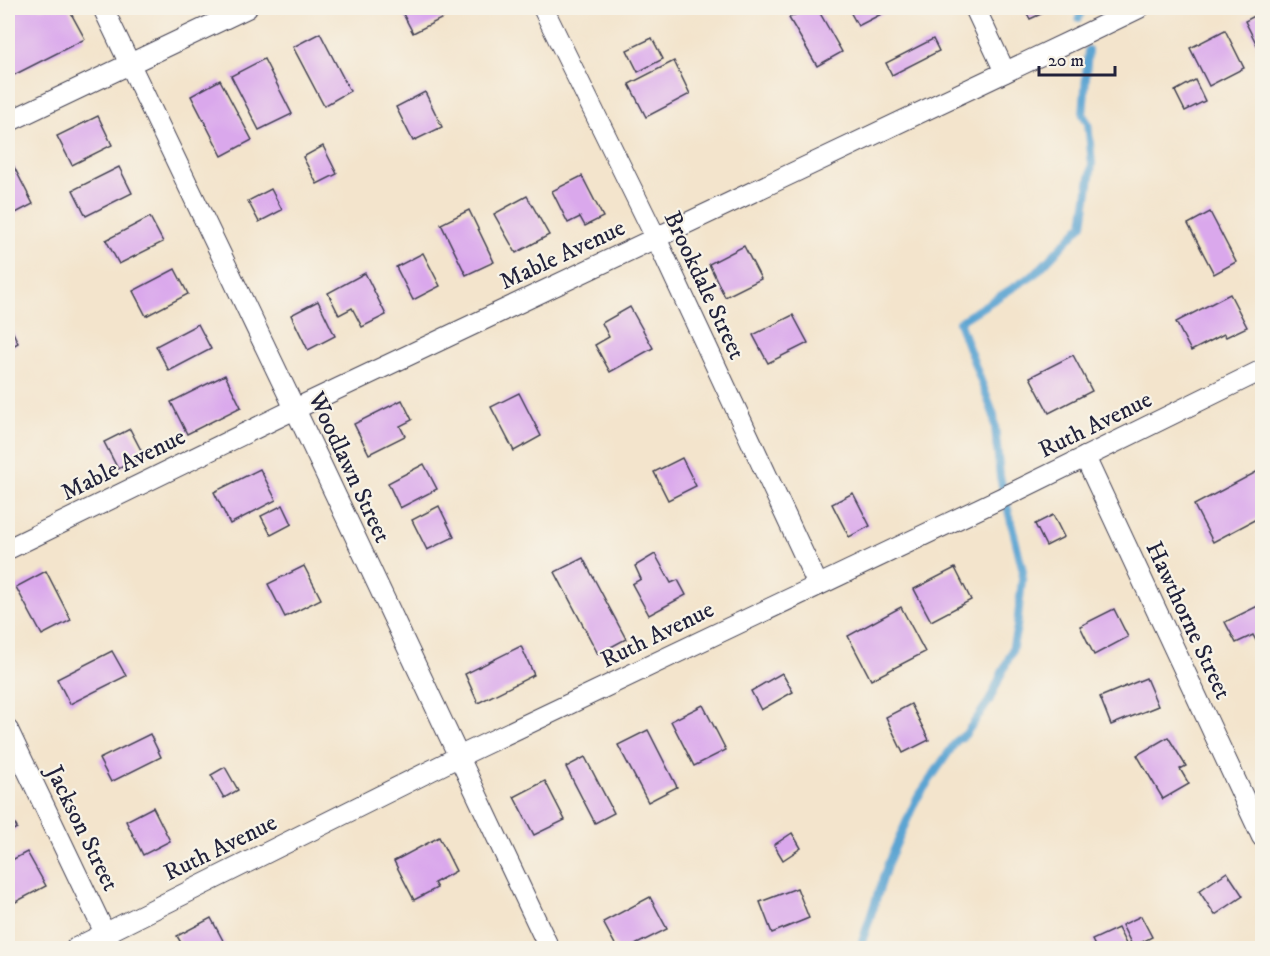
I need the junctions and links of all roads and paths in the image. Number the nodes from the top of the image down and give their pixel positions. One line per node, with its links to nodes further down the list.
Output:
1 (103, 8): 6 (street, Woodlawn Street)
2 (247, 8): 6 (street)
3 (543, 8): 9 (street, Brookdale Street)
4 (975, 8): 7 (street)
5 (1139, 8): 7 (street, Mable Avenue)
6 (131, 64): 8 (street); 11 (street, Woodlawn Street)
7 (1005, 72): 9 (street, Mable Avenue)
8 (8, 122)
9 (656, 238): 11 (street, Mable Avenue); 14 (street, Brookdale Street)
10 (1263, 370): 12 (street, Ruth Avenue)
11 (295, 409): 13 (street, Mable Avenue); 16 (street, Woodlawn Street)
12 (1085, 457): 14 (street, Ruth Avenue); 17 (street, Hawthorne Street)
13 (8, 549)
14 (818, 585): 16 (street, Ruth Avenue)
15 (8, 730): 18 (street, Jackson Street)
16 (458, 757): 18 (street, Ruth Avenue); 20 (street, Woodlawn Street)
17 (1263, 837)
18 (108, 941): 19 (street, Ruth Avenue)
19 (76, 948)
20 (549, 948)

